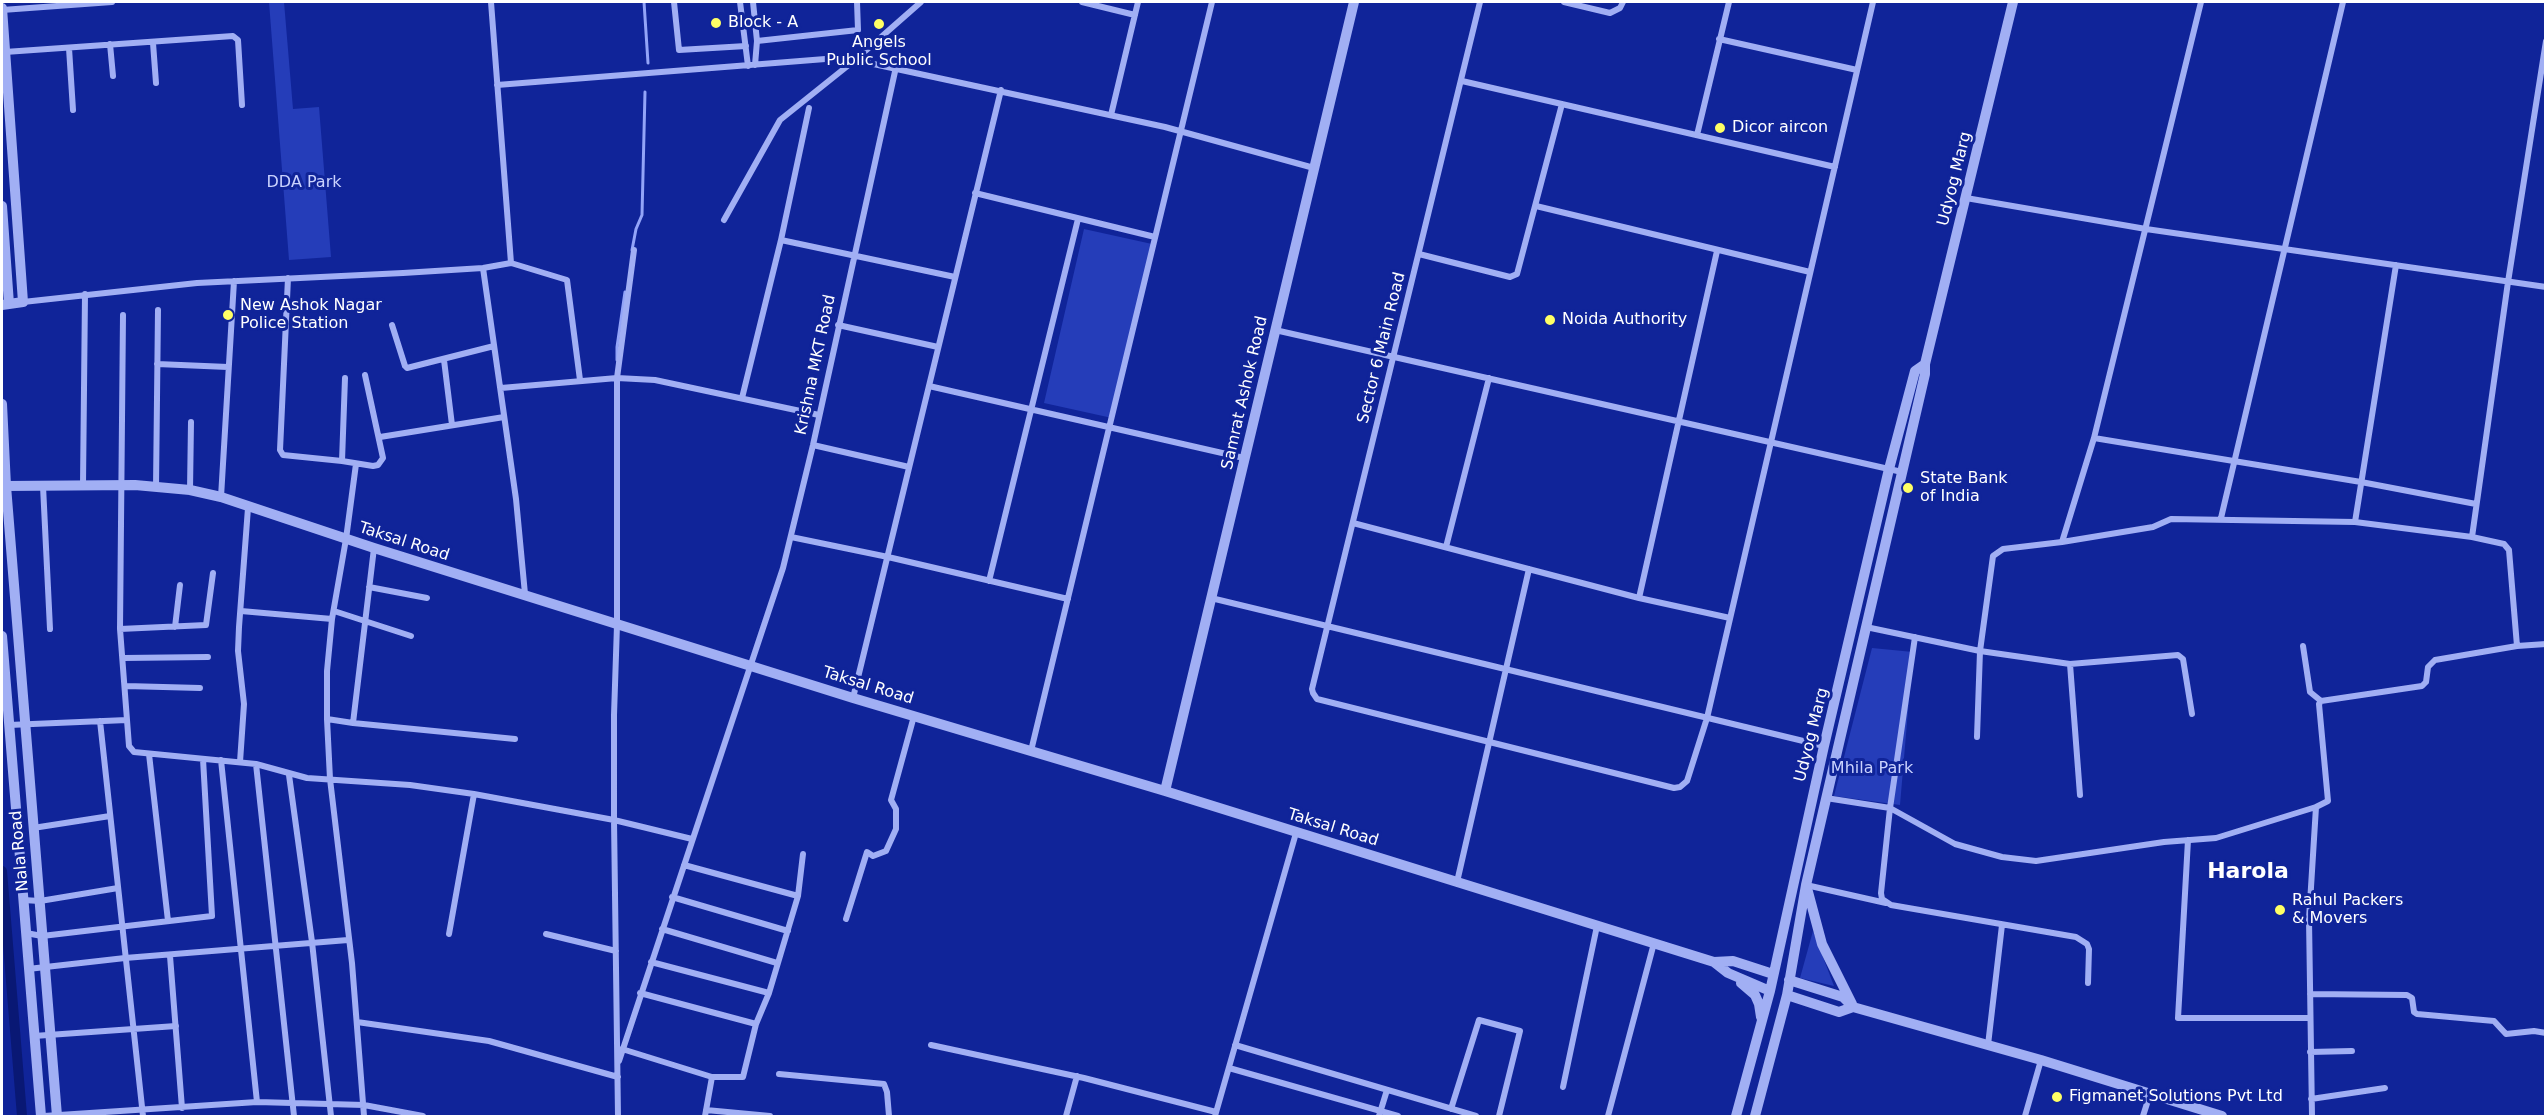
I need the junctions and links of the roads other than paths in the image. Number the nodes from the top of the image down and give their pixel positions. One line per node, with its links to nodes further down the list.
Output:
1 (112, 2): 20 (street)
2 (491, 2): 38 (street)
3 (674, 2): 28 (street)
4 (740, 2): 28 (street)
5 (753, 2): 24 (street)
6 (857, 2): 24 (street)
7 (921, 2): 31 (street)
8 (1082, 2): 22 (street)
9 (1138, 2): 22 (street)
10 (1212, 2): 45 (street)
11 (1354, 2): 48 (street, Samrat Ashok Road)
12 (1480, 2): 36 (street, Sector 6 Main Road)
13 (1564, 2): 14 (street)
14 (1623, 2)
15 (1729, 2): 23 (street)
16 (1873, 2): 34 (street)
17 (2013, 2): 50 (street, Udyog Marg)
18 (2201, 2): 55 (street)
19 (2343, 2): 58 (street)
20 (39, 4): 21 (street)
21 (2, 9): 30 (street)
22 (1135, 15): 44 (street)
23 (1719, 39): 34 (street); 46 (street)
24 (757, 41): 32 (street)
25 (2546, 41): 70 (street)
26 (153, 43): 27 (street); 37 (street); 41 (street)
27 (110, 44): 29 (street); 35 (street)
28 (746, 46): 32 (street)
29 (69, 48): 30 (street); 43 (street)
30 (5, 52): 73 (street)
31 (855, 60): 32 (street); 33 (street); 54 (street)
32 (752, 65): 38 (street)
33 (896, 67): 39 (street); 62 (street, Krishna MKT Road)
34 (1857, 70): 47 (street)
35 (113, 76)
36 (1462, 81): 40 (street); 61 (street, Sector 6 Main Road)
37 (156, 82)
38 (498, 85): 63 (street)
39 (1001, 90): 44 (street); 49 (street)
40 (1562, 104): 46 (street); 52 (street)
41 (242, 105)
42 (809, 108): 57 (street)
43 (73, 110)
44 (1111, 115): 45 (street)
45 (1181, 131): 48 (street); 56 (street)
46 (1696, 135): 47 (street)
47 (1835, 167): 66 (street)
48 (1314, 168): 79 (street, Samrat Ashok Road)
49 (975, 193): 53 (street); 67 (street)
50 (1966, 198): 55 (street); 85 (street, Udyog Marg)
51 (2, 206): 74 (street)
52 (1536, 206): 60 (street); 61 (street)
53 (1078, 219): 56 (street); 96 (street)
54 (724, 220)
55 (2146, 229): 58 (street); 104 (street)
56 (1155, 237): 102 (street)
57 (781, 240): 62 (street); 94 (street)
58 (2285, 249): 64 (street); 109 (street)
59 (634, 250): 89 (street)
60 (1717, 250): 66 (street); 100 (street)
61 (1419, 254): 82 (street, Sector 6 Main Road)
62 (854, 256): 67 (street); 78 (street, Krishna MKT Road)
63 (511, 263): 65 (street); 91 (street)
64 (2396, 265): 70 (street); 114 (street)
65 (483, 267): 68 (street); 80 (street)
66 (1810, 272): 105 (street)
67 (955, 277): 81 (street)
68 (288, 278): 69 (street); 108 (street)
69 (234, 281): 72 (street); 86 (street)
70 (2508, 282): 71 (street); 122 (street)
71 (2546, 287)
72 (86, 294): 73 (street); 115 (street)
73 (23, 302): 74 (street)
74 (5, 304)
75 (158, 309): 84 (street)
76 (123, 315): 118 (street)
77 (392, 325): 83 (street)
78 (838, 325): 81 (street); 97 (street, Krishna MKT Road)
79 (1275, 330): 82 (street); 107 (street, Samrat Ashok Road)
80 (494, 346): 83 (street); 93 (street)
81 (938, 347): 92 (street)
82 (1394, 357): 90 (street); 126 (street, Sector 6 Main Road)
83 (444, 360): 101 (street)
84 (157, 364): 86 (street); 119 (street)
85 (1924, 364): 112 (street, Udyog Marg); 113 (street, Udyog Marg)
86 (228, 367): 121 (street)
87 (365, 375): 103 (street)
88 (345, 378): 108 (street)
89 (617, 378): 91 (street); 94 (street); 149 (street)
90 (1489, 378): 100 (street); 131 (street)
91 (580, 380): 93 (street)
92 (929, 386): 96 (street); 111 (street)
93 (501, 388): 98 (street)
94 (742, 398): 97 (street)
95 (2, 404): 116 (street, Nala Road)
96 (1031, 410): 102 (street); 136 (street)
97 (819, 415): 106 (street, Krishna MKT Road)
98 (504, 417): 101 (street); 139 (street)
99 (191, 422): 120 (street)
100 (1679, 422): 105 (street); 142 (street)
101 (452, 425): 103 (street)
102 (1110, 427): 107 (street); 143 (street)
103 (380, 437): 110 (street)
104 (2094, 438): 109 (street); 130 (street)
105 (1771, 442): 112 (street); 146 (street)
106 (813, 445): 111 (street); 127 (street, Krishna MKT Road)
107 (1245, 458): 141 (street, Samrat Ashok Road)
108 (342, 461): 110 (street)
109 (2235, 462): 114 (street); 124 (street)
110 (356, 464): 129 (street)
111 (909, 467): 133 (street)
112 (1889, 469): 113 (street); 185 (street, Udyog Marg)
113 (1902, 472): 152 (street, Udyog Marg)
114 (2361, 482): 122 (street); 125 (street)
115 (83, 485): 117 (street, Taksal Road); 118 (street, Taksal Road)
116 (6, 486): 117 (street, Taksal Road); 168 (street, Nala Road)
117 (43, 486): 153 (street)
118 (121, 486): 119 (street, Taksal Road); 154 (street)
119 (156, 488): 120 (street, Taksal Road)
120 (190, 490): 121 (street, Taksal Road)
121 (221, 497): 123 (street, Taksal Road)
122 (2476, 504): 128 (street)
123 (248, 507): 129 (street, Taksal Road); 144 (street)
124 (2220, 518): 125 (street); 130 (street)
125 (2355, 522): 128 (street)
126 (1353, 523): 131 (street); 150 (street, Sector 6 Main Road)
127 (791, 537): 133 (street); 165 (street, Krishna MKT Road)
128 (2472, 537): 160 (street)
129 (346, 539): 132 (street, Taksal Road); 145 (street)
130 (2062, 542): 161 (street)
131 (1446, 547): 134 (street)
132 (374, 548): 138 (street); 139 (street, Taksal Road)
133 (888, 557): 136 (street); 171 (street)
134 (1529, 569): 142 (street); 166 (street)
135 (213, 573): 151 (street)
136 (989, 581): 143 (street)
137 (180, 585): 151 (street)
138 (369, 587): 140 (street); 148 (street)
139 (525, 594): 149 (street, Taksal Road)
140 (428, 598)
141 (1211, 598): 150 (street); 194 (street, Samrat Ashok Road)
142 (1639, 598): 146 (street)
143 (1068, 599): 186 (street)
144 (241, 611): 147 (street); 190 (street)
145 (334, 611): 147 (street); 148 (street)
146 (1730, 618): 175 (street)
147 (332, 619): 176 (street)
148 (365, 621): 156 (street); 179 (street)
149 (617, 625): 165 (street, Taksal Road); 201 (street)
150 (1328, 626): 166 (street); 184 (street, Sector 6 Main Road)
151 (175, 627): 154 (street)
152 (1866, 627): 157 (street); 197 (street, Udyog Marg)
153 (50, 629)
154 (120, 629): 163 (street)
155 (2, 636): 167 (street, Nala Road)
156 (411, 636)
157 (1915, 638): 161 (street); 199 (street)
158 (2546, 644): 160 (street)
159 (2303, 646): 172 (street)
160 (2517, 646): 172 (street)
161 (1980, 651): 164 (street); 182 (street)
162 (208, 657): 163 (street)
163 (124, 658): 169 (street)
164 (2070, 664): 173 (street); 196 (street)
165 (751, 666): 171 (street, Taksal Road); 204 (street, Krishna MKT Road)
166 (1506, 669): 175 (street); 184 (street)
167 (5, 677): 168 (street); 181 (street, Nala Road)
168 (21, 677): 180 (street, Nala Road)
169 (126, 686): 170 (street); 177 (street)
170 (200, 688)
171 (854, 698): 174 (street, Taksal Road)
172 (2321, 701): 198 (street)
173 (2192, 714)
174 (914, 716): 186 (street, Taksal Road); 216 (street)
175 (1707, 718): 184 (street); 185 (street)
176 (327, 719): 179 (street); 193 (street)
177 (127, 720): 178 (street); 187 (street)
178 (100, 722): 180 (street); 200 (street)
179 (352, 723): 183 (street)
180 (25, 724): 181 (street); 202 (street, Nala Road)
181 (9, 725): 213 (street, Nala Road)
182 (1977, 737)
183 (515, 739)
184 (1490, 741): 208 (street)
185 (1824, 746): 241 (street, Udyog Marg)
186 (1031, 751): 194 (street, Taksal Road)
187 (149, 754): 188 (street); 217 (street)
188 (203, 759): 189 (street); 217 (street)
189 (221, 760): 190 (street); 231 (street)
190 (240, 762): 191 (street)
191 (256, 764): 192 (street); 230 (street)
192 (289, 775): 193 (street); 228 (street)
193 (330, 779): 195 (street); 227 (street)
194 (1165, 791): 203 (street, Taksal Road)
195 (474, 794): 201 (street); 224 (street)
196 (2080, 795)
197 (1826, 798): 199 (street); 209 (street, Udyog Marg)
198 (2316, 807): 205 (street); 247 (street)
199 (1890, 808): 205 (street); 215 (street)
200 (110, 816): 202 (street); 210 (street)
201 (614, 820): 204 (street); 232 (street)
202 (33, 828): 214 (street, Nala Road)
203 (1296, 832): 208 (street, Taksal Road); 260 (street)
204 (692, 839): 207 (street, Krishna MKT Road)
205 (2188, 840): 250 (street)
206 (803, 854): 211 (street)
207 (684, 864): 211 (street); 212 (street, Krishna MKT Road)
208 (1456, 882): 220 (street, Taksal Road)
209 (1806, 885): 215 (street); 242 (street, Udyog Marg); 249 (street)
210 (118, 888): 214 (street); 218 (street)
211 (798, 896): 222 (street)
212 (672, 897): 221 (street, Krishna MKT Road); 222 (street)
213 (22, 900): 214 (street); 223 (street, Nala Road)
214 (40, 902): 226 (street, Nala Road)
215 (1886, 903): 219 (street)
216 (846, 919)
217 (168, 921): 218 (street)
218 (121, 925): 226 (street); 234 (street)
219 (2002, 925): 243 (street); 261 (street)
220 (1597, 926): 229 (street, Taksal Road); 272 (street)
221 (662, 928): 235 (street, Krishna MKT Road); 237 (street)
222 (788, 931): 237 (street)
223 (25, 933): 226 (street); 239 (street, Nala Road)
224 (449, 934)
225 (546, 934): 232 (street)
226 (42, 936): 238 (street, Nala Road)
227 (348, 940): 228 (street); 251 (street)
228 (312, 942): 230 (street); 279 (street)
229 (1654, 943): 236 (street, Taksal Road); 300 (street)
230 (277, 945): 231 (street); 278 (street)
231 (240, 948): 233 (street); 277 (street)
232 (616, 951): 265 (street)
233 (170, 956): 234 (street); 254 (street)
234 (125, 958): 238 (street); 255 (street)
235 (651, 962): 245 (street, Krishna MKT Road); 246 (street)
236 (1714, 962): 240 (street, Taksal Road); 241 (street, Taksal Road)
237 (777, 963): 246 (street)
238 (45, 968): 239 (street); 257 (street, Nala Road)
239 (28, 969): 258 (street, Nala Road)
240 (1728, 973): 244 (street, Taksal Road); 252 (street)
241 (1773, 974): 244 (street, Udyog Marg)
242 (1789, 980): 248 (street, Udyog Marg); 249 (street)
243 (2088, 983)
244 (1770, 991): 252 (street, Udyog Marg)
245 (640, 993): 253 (street); 262 (street, Krishna MKT Road)
246 (769, 993): 253 (street)
247 (2310, 994): 250 (street); 256 (street)
248 (1787, 995): 249 (street); 302 (street, Udyog Marg)
249 (1854, 1007): 261 (street)
250 (2310, 1018): 264 (street)
251 (357, 1022): 270 (street); 280 (street)
252 (1762, 1023): 301 (street, Udyog Marg)
253 (756, 1024): 271 (street)
254 (176, 1026): 255 (street); 281 (street)
255 (132, 1029): 257 (street); 284 (street)
256 (2546, 1033)
257 (50, 1035): 258 (street); 288 (street, Nala Road)
258 (34, 1036): 287 (street, Nala Road)
259 (931, 1045): 269 (street)
260 (1235, 1045): 267 (street); 274 (street)
261 (1988, 1045): 266 (street)
262 (622, 1049): 265 (street, Krishna MKT Road); 271 (street)
263 (2352, 1051): 264 (street)
264 (2310, 1052): 276 (street)
265 (619, 1060): 270 (street)
266 (2041, 1060): 275 (street); 303 (street)
267 (1229, 1068): 285 (street); 286 (street)
268 (779, 1074): 295 (street)
269 (1077, 1076): 285 (street); 296 (street)
270 (618, 1077): 293 (street)
271 (712, 1077): 283 (street)
272 (1563, 1087)
273 (2385, 1088): 276 (street)
274 (1387, 1090): 282 (street); 286 (street)
275 (2150, 1094): 304 (street); 305 (street)
276 (2311, 1099): 306 (street)
277 (257, 1102): 278 (street); 281 (street)
278 (293, 1103): 279 (street); 289 (street)
279 (330, 1103): 280 (street); 290 (street)
280 (364, 1105): 291 (street); 292 (street)
281 (182, 1108): 284 (street)
282 (1451, 1109): 298 (street); 299 (street)
283 (705, 1113): 294 (street)
284 (143, 1114): 288 (street)
285 (1216, 1114)
286 (1379, 1114): 297 (street)
287 (43, 1116): 288 (street)
288 (57, 1116)
289 (294, 1116)
290 (331, 1116)
291 (363, 1116)
292 (423, 1116)
293 (618, 1116)
294 (770, 1116)
295 (889, 1116)
296 (1066, 1116)
297 (1398, 1116)
298 (1476, 1116)
299 (1499, 1116)
300 (1608, 1116)
301 (1736, 1116)
302 (1755, 1116)
303 (2025, 1116)
304 (2143, 1116)
305 (2222, 1116)
306 (2312, 1116)

